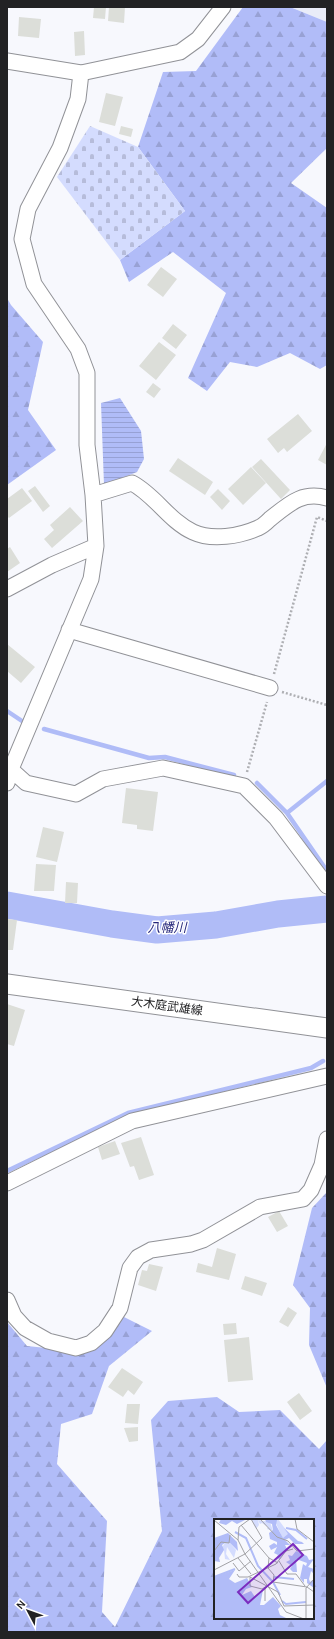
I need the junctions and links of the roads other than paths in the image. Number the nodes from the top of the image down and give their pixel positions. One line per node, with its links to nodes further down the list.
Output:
1 (223, 7): 3 (street)
2 (7, 61): 3 (street)
3 (81, 73): 4 (street)
4 (93, 495): 5 (street); 6 (street)
5 (327, 498)
6 (96, 546): 7 (street); 8 (street)
7 (7, 589)
8 (69, 630): 9 (street); 10 (street)
9 (270, 688)
10 (8, 773): 11 (street)
11 (327, 886)
12 (7, 984): 13 (main road, 大木庭武雄線)
13 (327, 1028)
14 (327, 1076): 16 (street)
15 (327, 1139): 17 (street)
16 (7, 1183)
17 (7, 1300)

